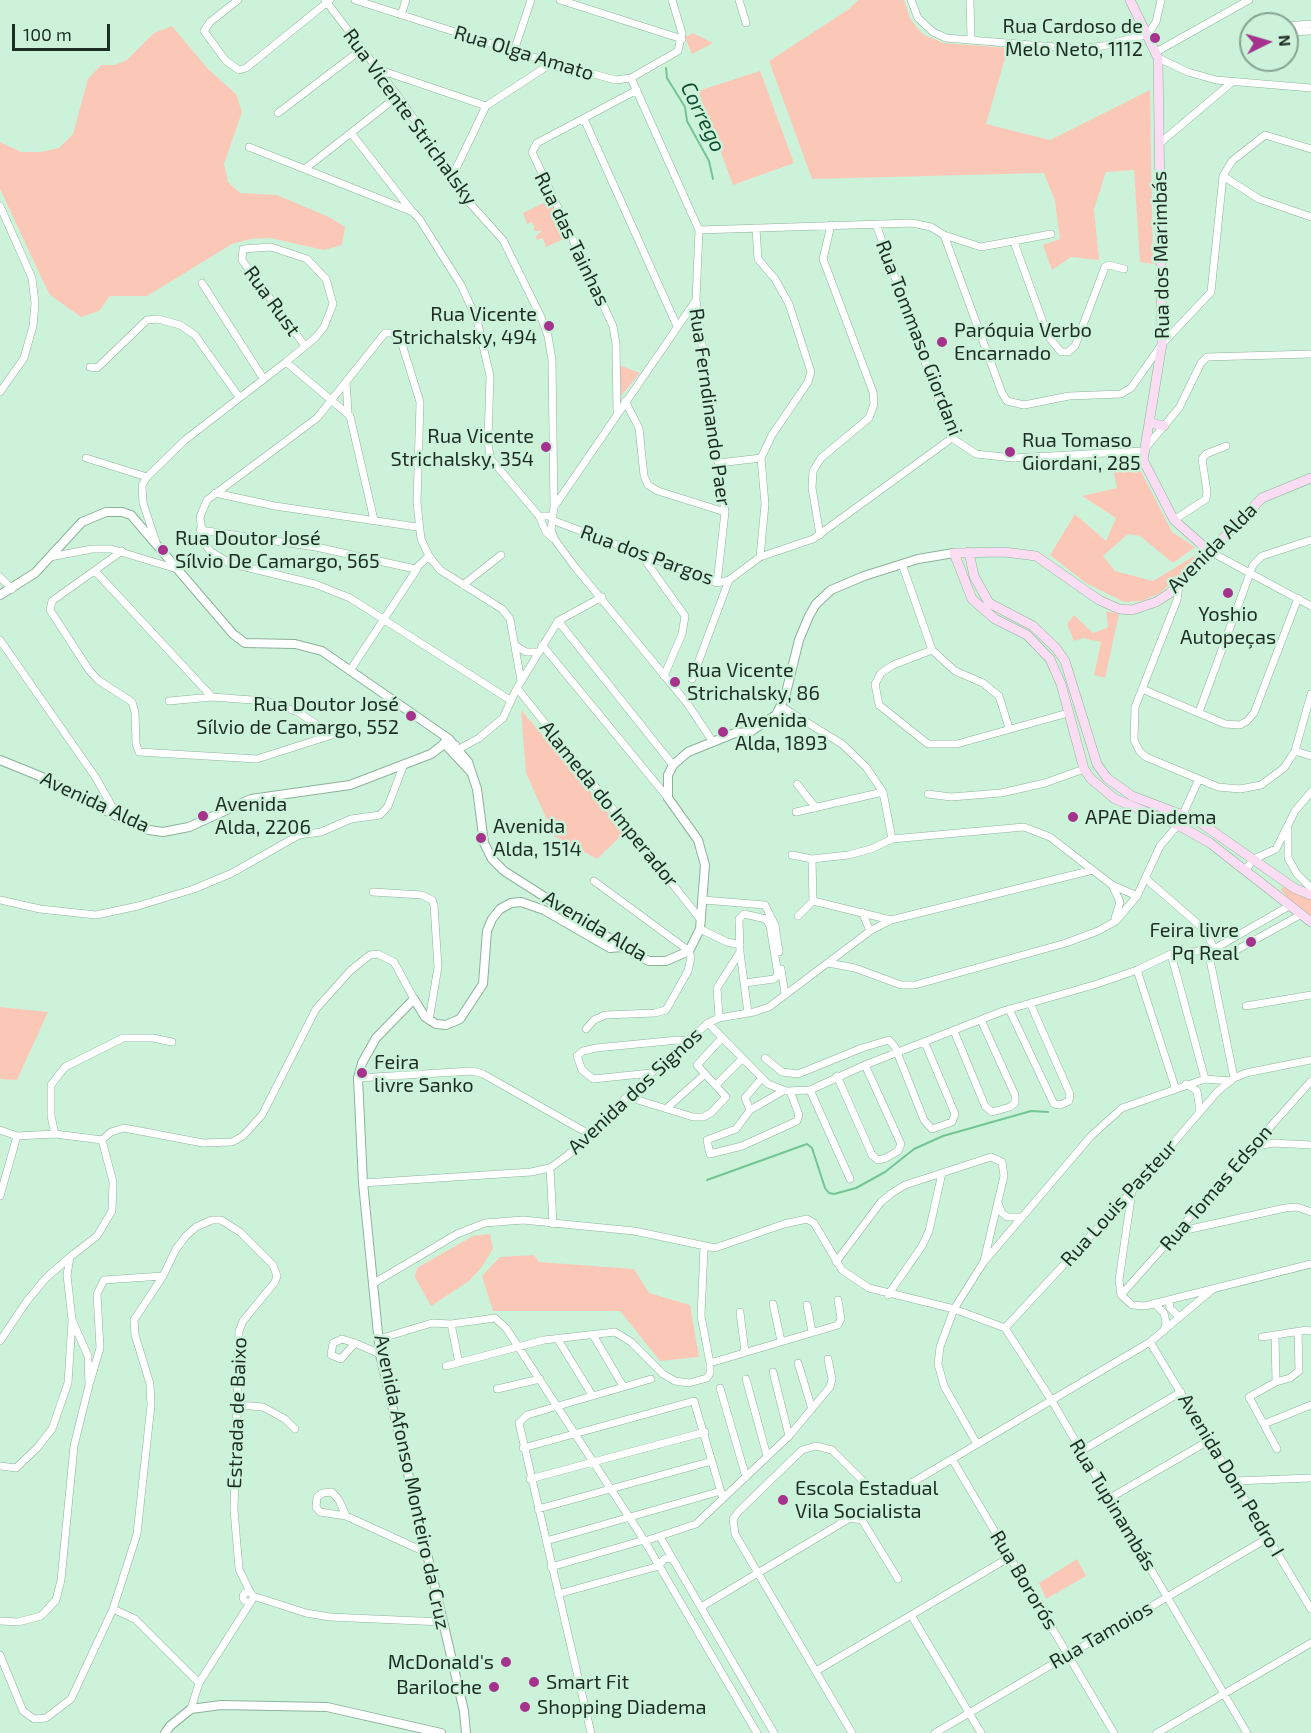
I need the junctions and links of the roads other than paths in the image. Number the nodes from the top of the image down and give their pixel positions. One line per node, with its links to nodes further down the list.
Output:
1 (238, 0): 13 (street)
2 (354, 0): 14 (street, Rua Olga Amato)
3 (406, 0): 14 (street)
4 (531, 0): 20 (street)
5 (560, 0): 17 (street)
6 (672, 0): 17 (street)
7 (739, 0): 15 (street)
8 (911, 0): 18 (street)
9 (970, 0): 18 (street)
10 (1130, 0): 16 (main road)
11 (1161, 0): 16 (street)
12 (1249, 0): 21 (street)
13 (327, 1): 19 (street, Rua Vicente Strichalsky)
14 (401, 15): 20 (street, Rua Olga Amato)
15 (746, 23)
16 (1148, 34): 18 (street); 21 (main road)
17 (682, 39): 24 (street, Rua Olga Amato)
18 (971, 39)
19 (362, 50): 23 (street, Rua Vicente Strichalsky); 30 (street)
20 (514, 51): 22 (street, Rua Olga Amato)
21 (1157, 55): 25 (street); 33 (main road, Rua dos Marimbás)
22 (552, 63): 24 (street, Rua Olga Amato); 29 (street)
23 (377, 69): 28 (street, Rua Vicente Strichalsky); 29 (street)
24 (631, 78): 27 (street)
25 (1231, 82): 26 (street); 33 (street)
26 (1311, 88)
27 (637, 90): 31 (street, Rua das Tainhas); 45 (street)
28 (398, 96): 32 (street); 38 (street, Rua Vicente Strichalsky)
29 (486, 106): 38 (street)
30 (278, 113)
31 (584, 118): 52 (street); 65 (street, Rua das Tainhas)
32 (351, 134): 36 (street); 40 (street)
33 (1160, 143): 53 (main road, Rua dos Marimbás)
34 (249, 147): 36 (street)
35 (1311, 149): 37 (street)
36 (306, 168): 40 (street)
37 (1224, 173): 41 (street); 53 (street)
38 (451, 179): 77 (street, Rua Vicente Strichalsky)
39 (0, 206): 60 (street)
40 (413, 212): 79 (street)
41 (1311, 217)
42 (876, 224): 43 (street); 47 (street); 68 (street, Rua Tommaso Giordani)
43 (831, 225): 44 (street); 85 (street)
44 (756, 228): 45 (street); 72 (street)
45 (699, 230): 51 (street, Rua Ferndinando Paer)
46 (1051, 234): 48 (street)
47 (944, 235): 48 (street); 53 (street)
48 (1014, 242): 49 (street)
49 (1124, 269)
50 (202, 283): 58 (street)
51 (696, 300): 52 (street); 73 (street, Rua Ferndinando Paer)
52 (677, 326): 63 (street)
53 (1162, 344): 66 (main road, Rua dos Marimbás)
54 (304, 346): 54 (street, Rua Rust); 56 (street, Rua Rust)
55 (1311, 354): 67 (street)
56 (286, 362): 58 (street, Rua Rust); 62 (street)
57 (90, 367): 61 (street)
58 (263, 378): 61 (street, Rua Rust)
59 (346, 382): 62 (street); 64 (street); 83 (street)
60 (0, 392)
61 (239, 397): 74 (street, Rua Rust)
62 (333, 400): 64 (street); 76 (street)
63 (625, 401): 65 (street); 78 (street)
64 (348, 412): 81 (street)
65 (617, 413): 77 (street)
66 (1151, 423): 67 (main road); 70 (main road, Rua dos Marimbás)
67 (1164, 426): 70 (street)
68 (952, 438): 70 (street, Rua Tommaso Giordani); 85 (street, Rua dos Pargos)
69 (1226, 446): 82 (street)
70 (1143, 451): 82 (main road)
71 (86, 458): 74 (street)
72 (762, 458): 73 (street); 97 (street)
73 (719, 464): 78 (street, Rua Ferndinando Paer)
74 (147, 477): 88 (street)
75 (1311, 478): 90 (main road, Avenida Alda)
76 (215, 493): 81 (street); 84 (street)
77 (554, 507): 80 (street, Rua Vicente Strichalsky)
78 (725, 512): 105 (street, Rua Ferndinando Paer)
79 (539, 516): 80 (street); 86 (street)
80 (552, 518): 86 (street); 92 (street, Rua dos Pargos)
81 (374, 520): 83 (street)
82 (1174, 520): 90 (main road)
83 (417, 527): 95 (street)
84 (200, 530): 100 (street); 113 (street)
85 (820, 535): 97 (street, Rua dos Pargos)
86 (555, 540): 110 (street)
87 (1311, 540): 102 (street)
88 (156, 542): 96 (street); 99 (street)
89 (122, 551): 96 (street); 99 (street); 101 (street)
90 (1209, 551): 102 (street); 107 (main road, Avenida Alda)
91 (969, 552): 93 (main road, Avenida Alda); 107 (main road, Avenida Alda); 152 (main road)
92 (640, 553): 105 (street, Rua dos Pargos); 121 (street)
93 (954, 553): 98 (street, Avenida Alda); 131 (main road)
94 (501, 555): 106 (street)
95 (429, 556): 100 (street); 106 (street)
96 (50, 557): 108 (street)
97 (760, 557): 104 (street, Rua dos Pargos)
98 (902, 564): 118 (street); 129 (street, Avenida Alda)
99 (177, 569): 120 (street)
100 (417, 569): 113 (street)
101 (96, 572): 126 (street); 126 (street)
102 (1249, 575): 111 (street); 130 (street)
103 (0, 577): 108 (street)
104 (729, 580): 105 (street, Rua dos Pargos); 122 (street)
105 (717, 583)
106 (463, 585): 117 (street)
107 (1179, 585): 124 (street)
108 (12, 589): 109 (street)
109 (0, 595)
110 (602, 597): 114 (street); 121 (street)
111 (1298, 598): 112 (street); 130 (street)
112 (1311, 606)
113 (384, 620): 120 (street); 127 (street)
114 (558, 621): 116 (street); 142 (street)
115 (0, 640): 153 (street)
116 (542, 645): 119 (street); 149 (street)
117 (516, 646): 119 (street); 123 (street)
118 (932, 650): 132 (street); 132 (street)
119 (538, 652): 123 (street)
120 (351, 669): 133 (street)
121 (664, 676): 134 (street)
122 (692, 679)
123 (519, 685): 127 (street); 180 (street, Alameda do Imperador)
124 (1142, 689): 130 (street); 144 (street)
125 (1311, 694): 137 (street)
126 (212, 698): 128 (street)
127 (510, 700): 136 (street)
128 (169, 701)
129 (782, 707): 134 (street); 146 (street)
130 (1199, 712)
131 (1068, 713): 132 (street); 143 (main road)
132 (1009, 728)
133 (436, 730): 135 (street, Avenida Alda); 136 (street, Avenida Alda)
134 (714, 742): 142 (street)
135 (444, 744): 136 (street, Avenida Alda); 138 (street, Avenida Alda)
136 (456, 749): 138 (street, Avenida Alda); 183 (street, Avenida Alda)
137 (1295, 751): 139 (street); 144 (street)
138 (431, 754): 141 (street, Avenida Alda)
139 (1311, 756)
140 (0, 760): 153 (street, Avenida Alda)
141 (404, 764): 153 (street, Avenida Alda); 171 (street)
142 (673, 765): 149 (street)
143 (1084, 769): 148 (street); 154 (main road)
144 (1199, 779): 152 (street)
145 (797, 784): 150 (street)
146 (883, 792): 150 (street); 156 (street)
147 (1311, 792): 155 (street)
148 (928, 794)
149 (668, 798): 172 (street)
150 (816, 808): 151 (street)
151 (796, 812)
152 (1184, 814): 154 (street); 161 (main road)
153 (118, 817)
154 (1178, 825): 162 (main road); 164 (street)
155 (1288, 828): 157 (street); 158 (street)
156 (892, 838): 160 (street); 163 (street)
157 (1272, 852): 158 (street); 161 (street)
158 (1287, 853): 167 (street)
159 (792, 855): 160 (street)
160 (812, 859): 173 (street)
161 (1254, 859): 162 (street); 169 (main road)
162 (1246, 869): 174 (main road)
163 (1093, 870): 166 (street); 178 (street, Avenida dos Signos)
164 (1145, 878): 170 (street); 186 (street)
165 (594, 881): 187 (street)
166 (1112, 885): 170 (street); 181 (street)
167 (1311, 888)
168 (373, 892): 201 (street)
169 (1311, 895)
170 (1137, 896): 181 (street)
171 (0, 900)
172 (703, 900): 180 (street); 193 (street)
173 (813, 901): 175 (street); 177 (street)
174 (1289, 906): 176 (main road); 186 (street)
175 (862, 912): 178 (street); 182 (street)
176 (1300, 915): 179 (main road); 186 (street)
177 (798, 916)
178 (891, 920): 182 (street, Avenida dos Signos)
179 (1311, 922)
180 (701, 924): 184 (street); 187 (street)
181 (1110, 925): 190 (street)
182 (870, 931): 185 (street, Avenida dos Signos)
183 (622, 947): 187 (street, Avenida Alda); 201 (street)
184 (740, 948): 192 (street); 192 (street); 200 (street)
185 (849, 948): 189 (street, Avenida dos Signos); 190 (street)
186 (1214, 949): 188 (street); 221 (street)
187 (689, 951): 204 (street)
188 (1171, 954): 191 (street); 220 (street)
189 (828, 963): 190 (street); 193 (street, Avenida dos Signos)
190 (855, 968)
191 (1137, 970): 196 (street); 225 (street)
192 (745, 983): 199 (street)
193 (784, 994): 199 (street, Avenida dos Signos)
194 (1311, 995): 197 (street)
195 (414, 999): 201 (street); 218 (street, Avenida Afonso Monteiro da Cruz); 236 (street)
196 (1030, 1003): 198 (street); 198 (street)
197 (1246, 1006)
198 (1009, 1009): 202 (street)
199 (748, 1013): 200 (street, Avenida dos Signos)
200 (719, 1018): 203 (street, Avenida dos Signos)
201 (429, 1020)
202 (981, 1020): 205 (street); 205 (street)
203 (708, 1023): 206 (street); 207 (street, Avenida dos Signos)
204 (586, 1029)
205 (954, 1031): 209 (street)
206 (722, 1038): 212 (street); 216 (street)
207 (688, 1041): 215 (street, Avenida dos Signos); 215 (street)
208 (172, 1042): 233 (street)
209 (925, 1043): 210 (street); 210 (street)
210 (897, 1053): 211 (street); 214 (street)
211 (765, 1058)
212 (741, 1060): 219 (street); 224 (street)
213 (1311, 1060): 221 (street)
214 (866, 1065): 217 (street); 217 (street)
215 (651, 1073): 228 (street, Avenida dos Signos)
216 (705, 1074): 224 (street); 229 (street)
217 (837, 1076): 226 (street)
218 (357, 1078): 234 (street); 244 (street, Avenida Afonso Monteiro da Cruz)
219 (761, 1079): 227 (street); 230 (street)
220 (1205, 1079): 221 (street); 223 (street)
221 (1232, 1080): 231 (street, Rua Louis Pasteur)
222 (1311, 1081): 238 (street, Rua Tomas Edson)
223 (1186, 1084): 225 (street); 231 (street)
224 (716, 1085): 229 (street)
225 (1175, 1087): 249 (street)
226 (810, 1090): 227 (street); 243 (street)
227 (786, 1091): 230 (street); 230 (street)
228 (628, 1096): 229 (street); 234 (street, Avenida dos Signos)
229 (667, 1108)
230 (750, 1110)
231 (1200, 1112): 245 (street, Rua Louis Pasteur)
232 (0, 1130): 235 (street)
233 (55, 1134): 235 (street); 236 (street)
234 (589, 1134): 239 (street, Avenida dos Signos)
235 (18, 1136): 240 (street)
236 (102, 1140): 253 (street)
237 (1311, 1145): 238 (street)
238 (1252, 1147): 251 (street, Rua Tomas Edson)
239 (550, 1168): 244 (street, Avenida dos Signos); 250 (street)
240 (8, 1173): 242 (street); 246 (street)
241 (942, 1173): 247 (street); 254 (street); 260 (street)
242 (0, 1179)
243 (850, 1179)
244 (363, 1183): 258 (street, Avenida Afonso Monteiro da Cruz)
245 (1132, 1191): 261 (street); 274 (street, Rua Louis Pasteur)
246 (0, 1196)
247 (998, 1203): 249 (street); 255 (street)
248 (1311, 1212): 251 (street)
249 (1023, 1217): 255 (street)
250 (553, 1224): 252 (street); 258 (street)
251 (1177, 1232): 261 (street, Rua Tomas Edson)
252 (704, 1247): 254 (street); 293 (street)
253 (70, 1257): 272 (street); 284 (street)
254 (836, 1262): 260 (street)
255 (983, 1263): 269 (street)
256 (1311, 1264): 259 (street)
257 (163, 1276): 301 (street); 308 (street, Estrada de Baixo); 357 (street)
258 (374, 1283): 283 (street, Avenida Afonso Monteiro da Cruz)
259 (1213, 1289): 262 (street); 268 (street)
260 (888, 1295): 269 (street)
261 (1121, 1295): 266 (street)
262 (1185, 1296): 264 (street); 268 (street)
263 (838, 1300): 277 (street)
264 (1169, 1300): 266 (street); 271 (street)
265 (773, 1304): 285 (street)
266 (1154, 1304): 278 (street)
267 (807, 1305): 277 (street)
268 (1190, 1307): 271 (street)
269 (954, 1309): 274 (street); 318 (street)
270 (740, 1312): 289 (street)
271 (1179, 1317): 278 (street)
272 (72, 1320): 301 (street); 326 (street)
273 (451, 1324): 283 (street); 288 (street); 292 (street)
274 (1005, 1328): 307 (street, Rua Tupinambás)
275 (1298, 1331): 276 (street); 280 (street); 300 (street)
276 (1311, 1331)
277 (812, 1332): 285 (street)
278 (1164, 1332): 286 (street)
279 (593, 1335): 282 (street); 293 (street); 302 (street)
280 (1275, 1336): 281 (street); 300 (street)
281 (1262, 1337)
282 (557, 1338): 288 (street); 306 (street)
283 (379, 1339): 290 (street, Avenida Afonso Monteiro da Cruz)
284 (0, 1341)
285 (781, 1341): 289 (street)
286 (1150, 1342): 305 (street, Avenida Dom Pedro I); 307 (street)
287 (355, 1343): 290 (street)
288 (520, 1347): 292 (street); 297 (street)
289 (745, 1352): 293 (street)
290 (380, 1354): 342 (street, Avenida Afonso Monteiro da Cruz)
291 (828, 1359): 311 (street)
292 (459, 1363): 295 (street)
293 (710, 1363)
294 (798, 1363): 311 (street)
295 (446, 1366)
296 (773, 1372): 316 (street)
297 (540, 1378): 304 (street); 310 (street)
298 (651, 1378): 302 (street)
299 (746, 1379): 322 (street)
300 (1276, 1382): 312 (street)
301 (89, 1385): 360 (street)
302 (623, 1386): 306 (street)
303 (720, 1388): 327 (street)
304 (497, 1389)
305 (1181, 1392): 317 (street, Avenida Dom Pedro I); 321 (street)
306 (592, 1395): 310 (street)
307 (1052, 1401): 318 (street); 321 (street, Rua Tupinambás)
308 (238, 1405): 313 (street); 352 (street, Estrada de Baixo)
309 (1311, 1405): 312 (street)
310 (558, 1406): 315 (street); 319 (street)
311 (812, 1409): 316 (street)
312 (1264, 1424): 320 (street)
313 (295, 1429)
314 (705, 1432): 315 (street); 324 (street); 325 (street)
315 (576, 1434): 319 (street); 325 (street)
316 (789, 1436): 322 (street)
317 (1210, 1440): 330 (street, Avenida Dom Pedro I); 333 (street)
318 (977, 1444): 323 (street)
319 (523, 1448): 329 (street)
320 (1277, 1449)
321 (1081, 1451): 333 (street, Rua Tupinambás)
322 (767, 1456): 327 (street)
323 (952, 1459): 343 (street, Rua Bororós); 347 (street)
324 (712, 1461): 331 (street); 332 (street)
325 (595, 1462): 329 (street); 331 (street)
326 (0, 1466)
327 (746, 1477): 334 (street)
328 (1311, 1478): 330 (street)
329 (530, 1479): 335 (street)
330 (1234, 1481): 339 (street, Avenida Dom Pedro I)
331 (612, 1489): 335 (street); 337 (street)
332 (721, 1491): 334 (street); 337 (street)
333 (1110, 1498): 353 (street, Rua Tupinambás)
334 (723, 1499): 338 (street)
335 (538, 1509): 341 (street)
336 (346, 1516): 336 (street); 342 (street)
337 (630, 1517): 340 (street); 341 (street)
338 (660, 1537): 340 (street); 344 (street)
339 (1268, 1538): 353 (street, Rua Tamoios); 358 (street, Avenida Dom Pedro I)
340 (645, 1540): 345 (street); 346 (street)
341 (546, 1541): 346 (street)
342 (425, 1552): 361 (street, Avenida Afonso Monteiro da Cruz)
343 (1010, 1557): 359 (street); 364 (street, Rua Bororós)
344 (672, 1558): 345 (street); 349 (street)
345 (659, 1566): 350 (street); 351 (street)
346 (551, 1568): 351 (street)
347 (758, 1573): 348 (street); 356 (street); 365 (street)
348 (898, 1579)
349 (688, 1586): 350 (street); 354 (street)
350 (675, 1593): 355 (street)
351 (558, 1594): 377 (street)
352 (249, 1597): 361 (street); 366 (street)
353 (1167, 1597): 364 (street, Rua Tamoios); 367 (street, Rua Tupinambás)
354 (696, 1599): 355 (street); 356 (street)
355 (683, 1606): 369 (street)
356 (700, 1607): 368 (street)
357 (113, 1609): 363 (street); 366 (street)
358 (1311, 1609)
359 (910, 1616): 365 (street); 372 (street)
360 (0, 1621)
361 (442, 1622): 376 (street, Avenida Afonso Monteiro da Cruz)
362 (1311, 1642): 367 (street)
363 (0, 1655)
364 (1068, 1655): 372 (street, Rua Tamoios); 383 (street, Rua Bororós)
365 (816, 1671): 380 (street)
366 (199, 1683): 370 (street)
367 (1224, 1693): 384 (street); 385 (street, Rua Tupinambás)
368 (755, 1700): 369 (street); 371 (street)
369 (741, 1705): 373 (street)
370 (191, 1709): 374 (street); 375 (street)
371 (761, 1711): 373 (street); 379 (street)
372 (969, 1713): 381 (street, Rua Tamoios); 382 (street)
373 (750, 1720): 378 (street)
374 (165, 1733)
375 (441, 1733)
376 (466, 1733)
377 (591, 1733)
378 (757, 1733)
379 (774, 1733)
380 (852, 1733)
381 (935, 1733)
382 (981, 1733)
383 (1114, 1733)
384 (1157, 1733)
385 (1247, 1733)

